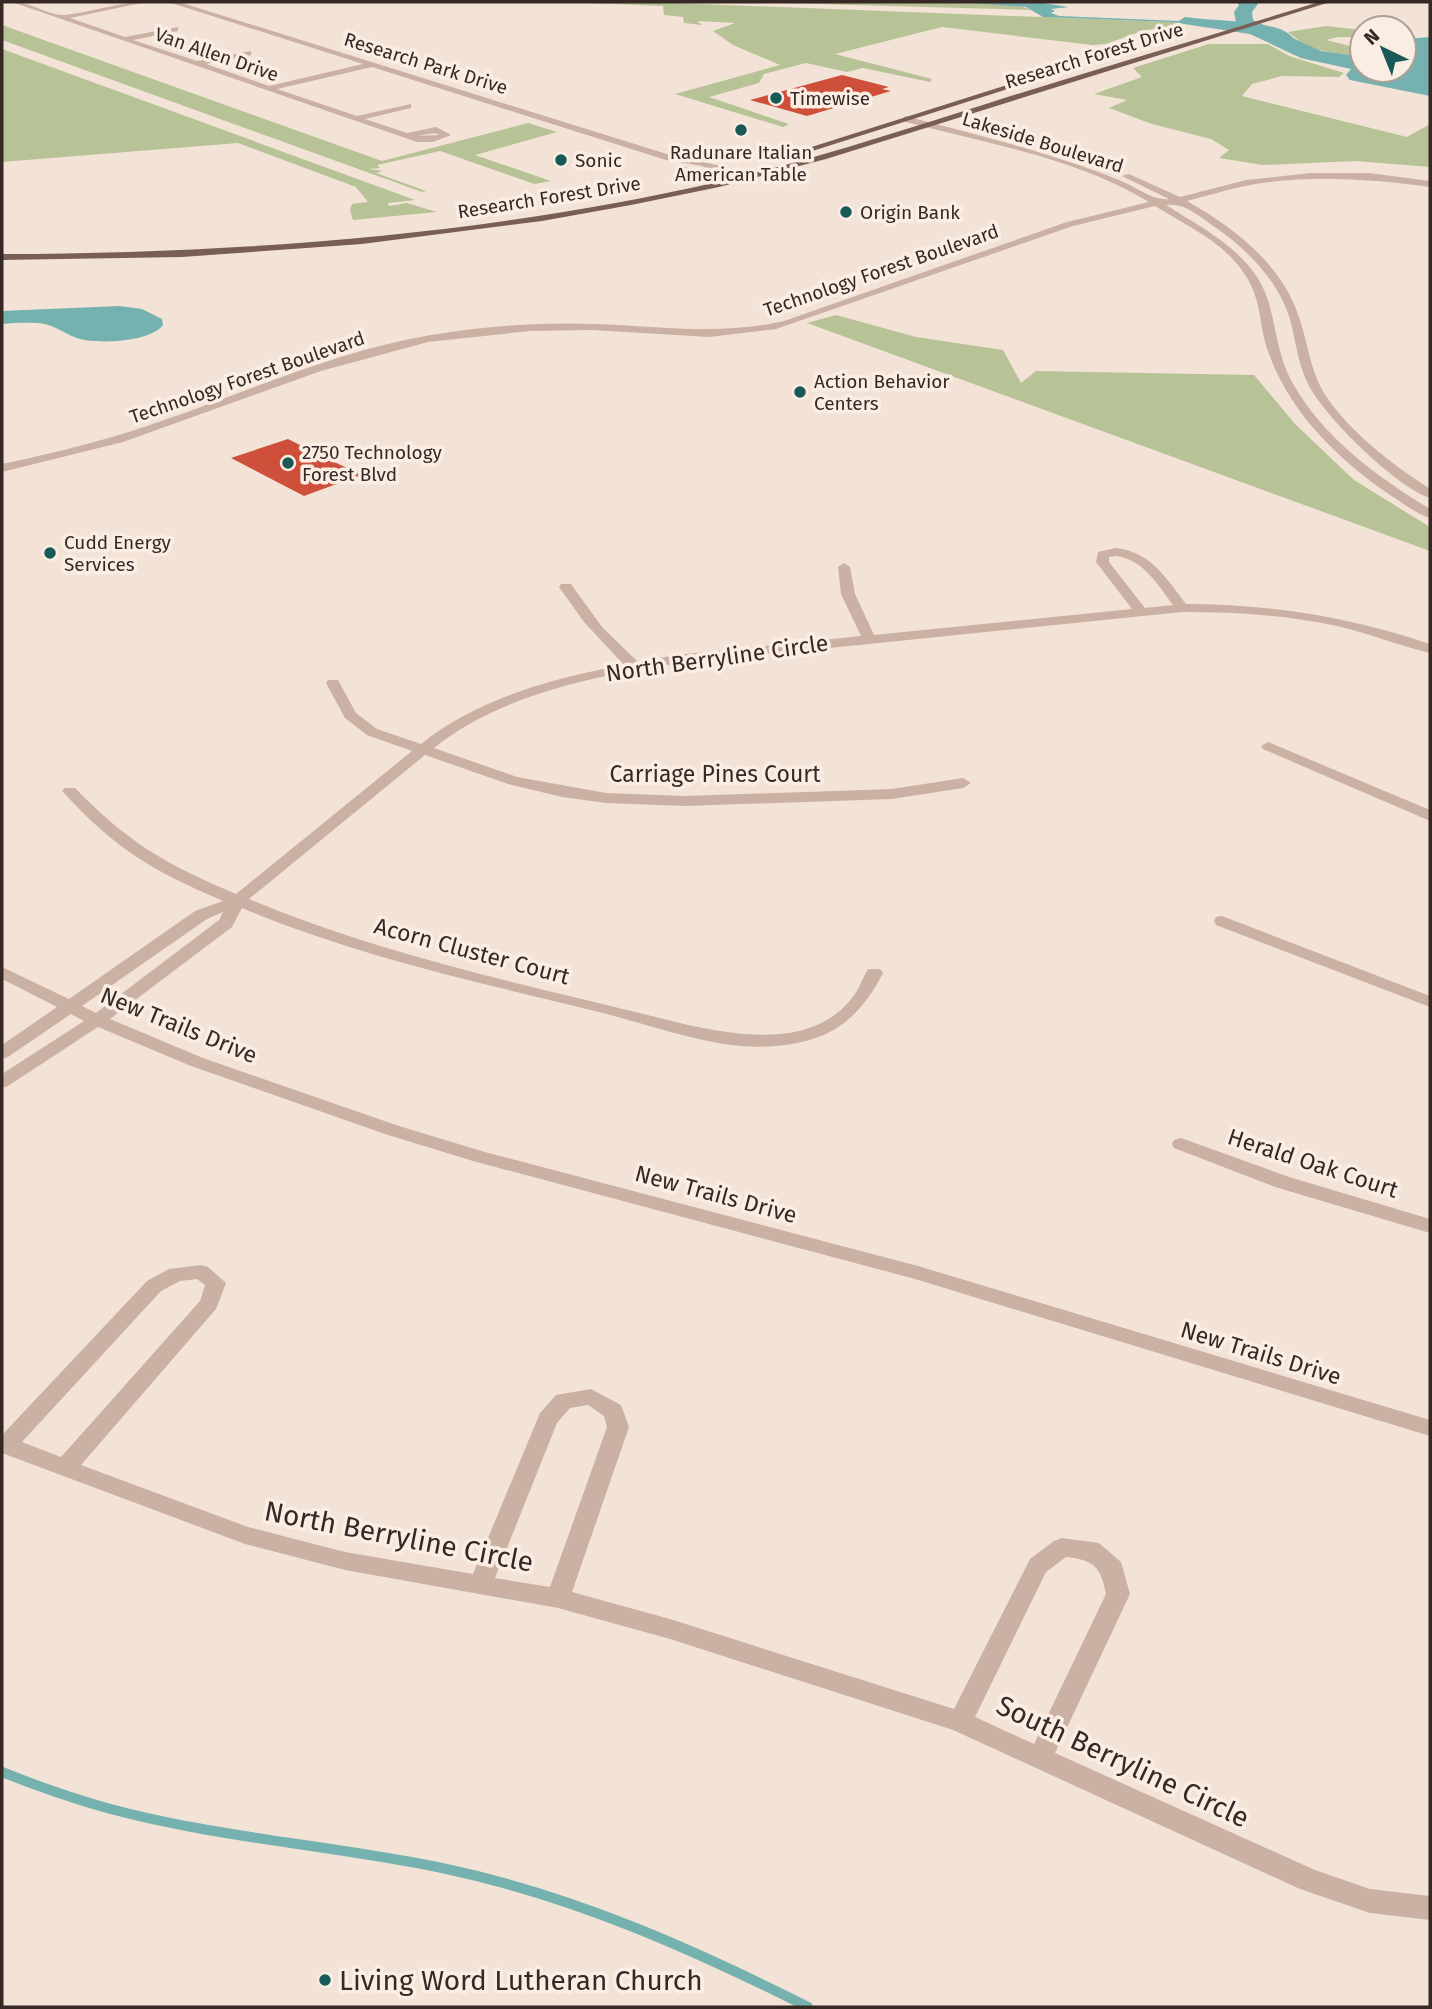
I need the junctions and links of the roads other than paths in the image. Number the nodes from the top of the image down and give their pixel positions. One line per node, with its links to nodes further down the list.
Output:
1 (16, 2): 5 (street, Van Allen Drive)
2 (143, 2): 5 (street)
3 (172, 2): 10 (street, Research Park Drive)
4 (1324, 2): 19 (main road, Research Forest Drive)
5 (63, 18): 7 (street, Van Allen Drive)
6 (175, 29): 7 (street)
7 (125, 39): 9 (street, Van Allen Drive)
8 (248, 53): 9 (street)
9 (198, 64): 13 (street, Van Allen Drive)
10 (371, 65): 11 (street, Research Park Drive); 13 (street)
11 (383, 69): 14 (street); 23 (street, Research Park Drive)
12 (1061, 71): 16 (main road, Research Forest Drive)
13 (270, 88): 14 (street, Van Allen Drive)
14 (282, 92): 17 (street, Van Allen Drive)
15 (408, 106): 17 (street)
16 (918, 114): 18 (main road, Research Forest Drive); 19 (street, Lakeside Boulevard)
17 (357, 118): 21 (street, Van Allen Drive)
18 (905, 119): 20 (street, Lakeside Boulevard); 22 (main road, Research Forest Drive)
19 (941, 121): 20 (main road, Research Forest Drive); 31 (street, Lakeside Boulevard)
20 (927, 125): 28 (main road, Research Forest Drive); 33 (street, Lakeside Boulevard)
21 (408, 135)
22 (797, 152)
23 (669, 158): 25 (street, Research Park Drive); 26 (street, Research Park Drive)
24 (744, 166): 25 (main road, Research Forest Drive)
25 (725, 171): 26 (main road, Research Forest Drive); 28 (street, Research Park Drive)
26 (702, 176): 29 (street, Research Park Drive); 34 (main road, Research Forest Drive)
27 (1430, 177): 31 (street, Technology Forest Boulevard)
28 (738, 180): 29 (main road, Research Forest Drive)
29 (720, 184): 37 (main road, Research Forest Drive)
30 (1430, 184): 32 (street, Technology Forest Boulevard)
31 (1168, 194): 32 (street, Lakeside Boulevard); 33 (street, Technology Forest Boulevard)
32 (1181, 200): 33 (street, Technology Forest Boulevard); 39 (street, Lakeside Boulevard)
33 (1156, 203): 38 (street, Lakeside Boulevard); 42 (street, Technology Forest Boulevard)
34 (290, 236)
35 (264, 238): 36 (main road)
36 (2, 246)
37 (2, 257)
38 (1241, 262): 39 (street); 40 (street, Lakeside Boulevard)
39 (1262, 263): 41 (street, Lakeside Boulevard)
40 (1278, 366): 41 (street); 44 (street, Lakeside Boulevard)
41 (1305, 367): 43 (street, Lakeside Boulevard)
42 (2, 468)
43 (1430, 494)
44 (1430, 514)
45 (844, 567): 49 (street)
46 (566, 587): 51 (street)
47 (1182, 608): 48 (street, North Berryline Circle); 48 (street); 50 (street)
48 (1141, 612): 49 (street, North Berryline Circle)
49 (869, 639): 51 (street, North Berryline Circle)
50 (1430, 649)
51 (635, 667): 54 (street, North Berryline Circle)
52 (333, 683): 54 (street, Carriage Pines Court)
53 (1268, 746): 57 (street)
54 (421, 750): 55 (street, Carriage Pines Court); 58 (street, North Berryline Circle)
55 (963, 783)
56 (70, 791): 58 (street, Acorn Cluster Court)
57 (1430, 816)
58 (237, 901): 61 (street, Acorn Cluster Court); 63 (street, North Berryline Circle); 64 (street, North Berryline Circle)
59 (1222, 921): 62 (street)
60 (2, 972): 63 (street, New Trails Drive)
61 (874, 973)
62 (1430, 1002)
63 (68, 1006): 64 (street, New Trails Drive); 65 (street, North Berryline Circle)
64 (99, 1021): 66 (street, North Berryline Circle); 69 (street, New Trails Drive)
65 (2, 1053)
66 (2, 1082)
67 (1181, 1144): 68 (street, Herald Oak Court)
68 (1430, 1226)
69 (1430, 1429)
70 (4, 1445): 71 (street, North Berryline Circle); 71 (street)
71 (66, 1467): 72 (street, North Berryline Circle)
72 (481, 1583): 73 (street, North Berryline Circle); 73 (street)
73 (558, 1598): 74 (street, North Berryline Circle)
74 (790, 1667): 75 (street, South Berryline Circle)
75 (960, 1721): 76 (street, South Berryline Circle); 76 (street)
76 (1040, 1757): 77 (street, South Berryline Circle)
77 (1430, 1908)

